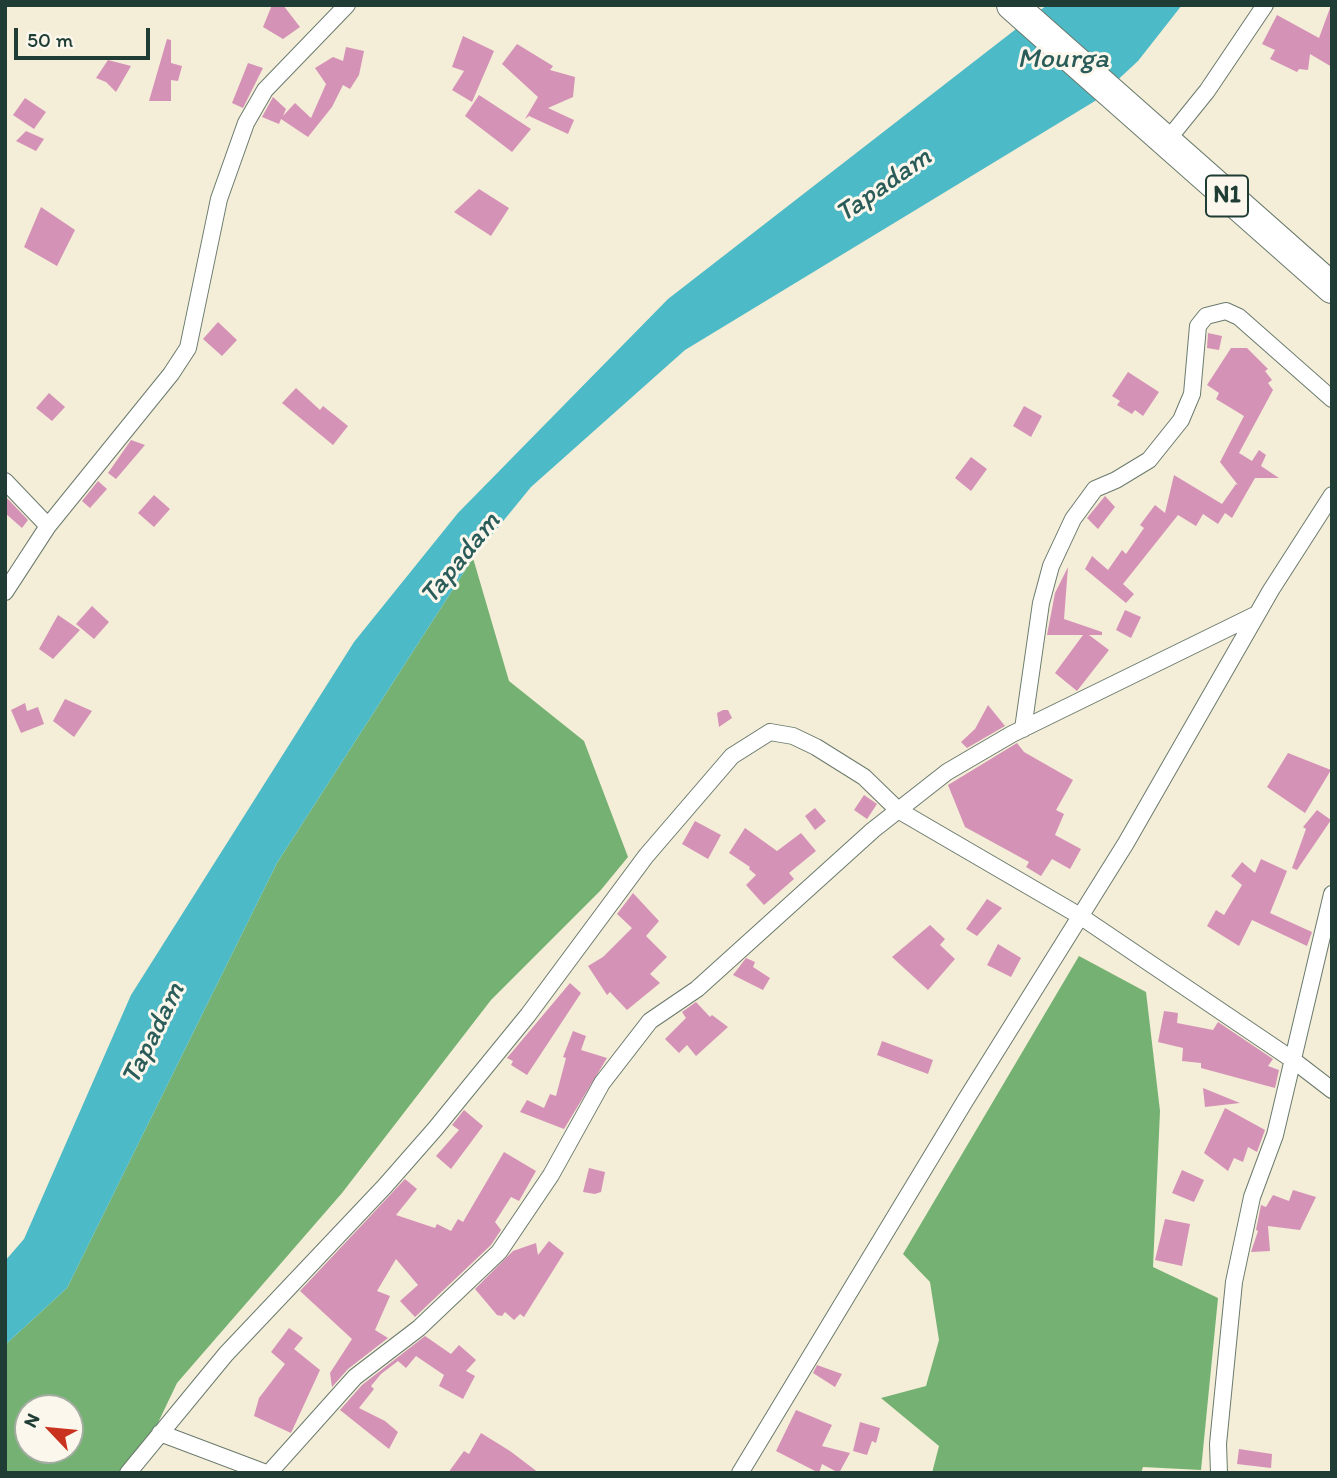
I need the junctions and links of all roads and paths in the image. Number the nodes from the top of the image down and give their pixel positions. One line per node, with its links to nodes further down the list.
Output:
1 (347, 5): 9 (street)
2 (1265, 5): 4 (street)
3 (1014, 7): 4 (highway, N1)
4 (1166, 142): 5 (highway, N1)
5 (1332, 288)
6 (1332, 399): 12 (street)
7 (5, 481): 9 (street)
8 (1332, 495): 11 (street)
9 (48, 526): 10 (street)
10 (5, 592)
11 (1257, 614): 12 (street); 15 (street)
12 (1023, 729): 13 (street)
13 (898, 810): 15 (street); 18 (street); 20 (street)
14 (1332, 894): 16 (street)
15 (1080, 916): 16 (street); 21 (street)
16 (1293, 1060): 17 (street); 22 (street)
17 (1332, 1090)
18 (160, 1433): 19 (street); 20 (street)
19 (128, 1473)
20 (268, 1473)
21 (740, 1473)
22 (1219, 1473)

